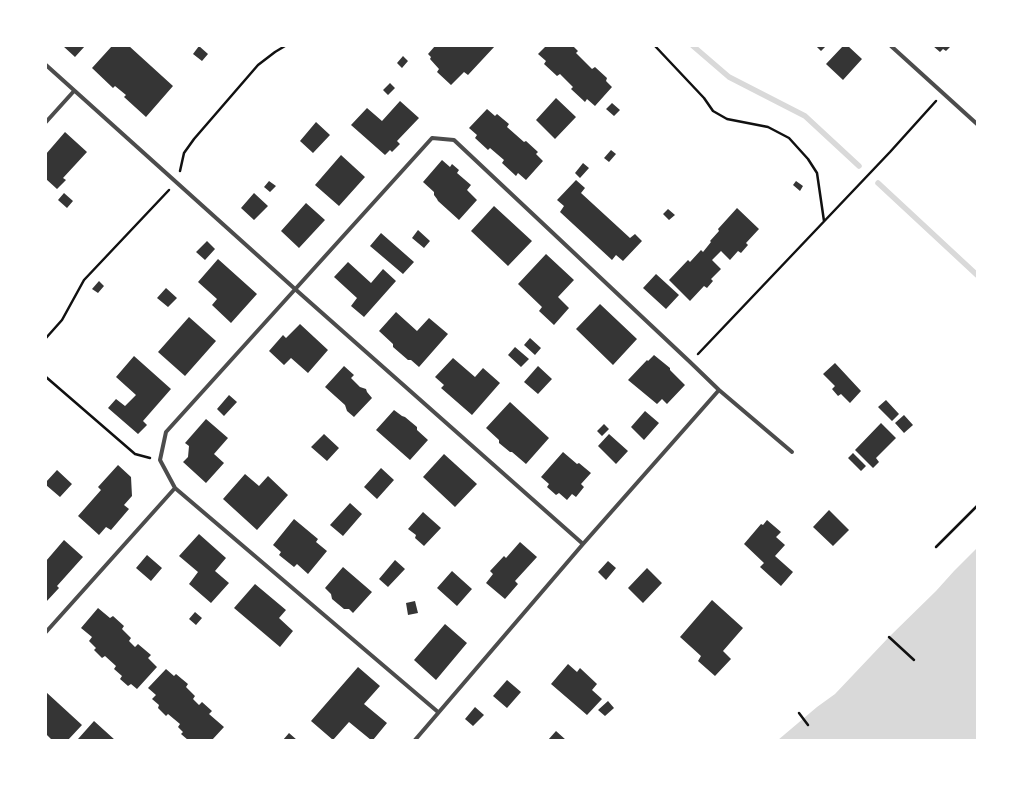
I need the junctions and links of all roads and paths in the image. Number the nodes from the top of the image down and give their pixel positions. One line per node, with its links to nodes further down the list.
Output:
1 (285, 46): 9 (path)
2 (655, 46): 10 (path)
3 (891, 46): 6 (street)
4 (46, 65): 5 (street)
5 (74, 91): 7 (street); 9 (street)
6 (943, 94): 8 (street); 10 (path)
7 (46, 122)
8 (977, 124)
9 (176, 182): 11 (street); 12 (path)
10 (824, 221): 13 (path)
11 (295, 289): 13 (street); 17 (street); 20 (street)
12 (46, 338)
13 (690, 362): 15 (street)
14 (46, 377): 17 (path)
15 (719, 390): 16 (street); 20 (street)
16 (792, 452)
17 (160, 460): 18 (street)
18 (175, 488): 22 (street); 25 (street)
19 (977, 506): 21 (path)
20 (583, 544): 25 (street)
21 (936, 548)
22 (46, 632)
23 (889, 637): 24 (path)
24 (914, 660)
25 (438, 712): 28 (street)
26 (799, 713): 27 (path)
27 (808, 725)
28 (415, 740)

